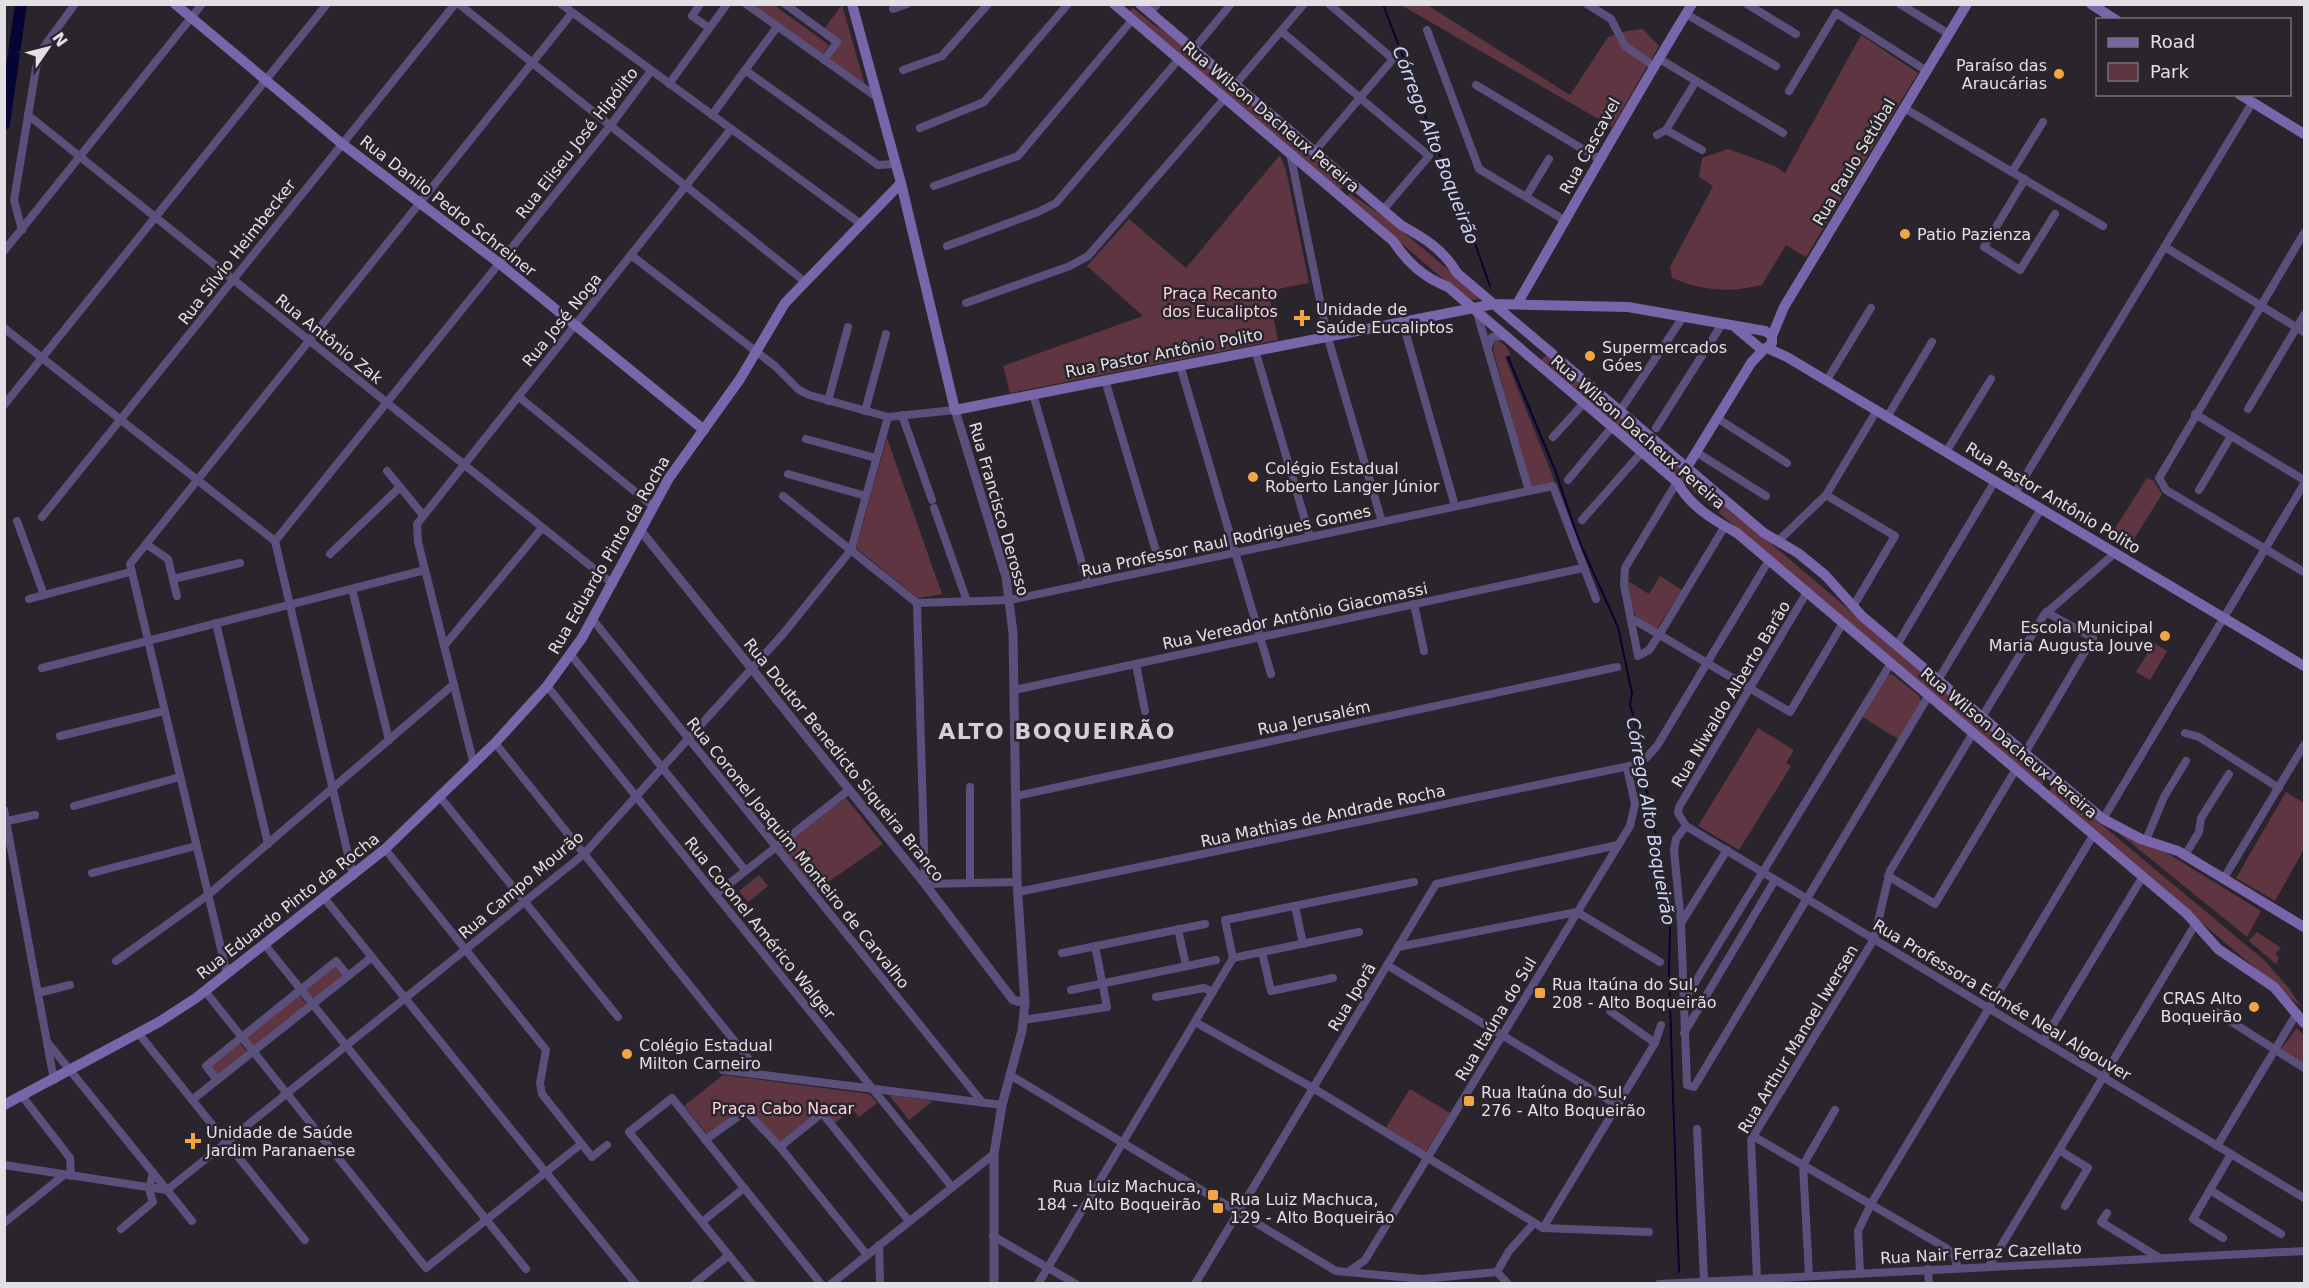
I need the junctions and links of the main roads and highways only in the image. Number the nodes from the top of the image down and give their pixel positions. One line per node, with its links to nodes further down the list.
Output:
1 (175, 4): 27 (main road, Rua Danilo Pedro Schreiner)
2 (852, 4): 14 (main road, Rua Francisco Derosso)
3 (1114, 4): 10 (main road, Rua Wilson Dacheux Pereira)
4 (1131, 4): 10 (main road)
5 (1140, 4): 8 (main road, Rua Wilson Dacheux Pereira)
6 (1967, 4): 23 (main road, Rua Paulo Setúbal)
7 (2091, 4): 11 (main road)
8 (1154, 9): 15 (main road, Rua Wilson Dacheux Pereira)
9 (1689, 9): 19 (main road, Rua Cascavel)
10 (1130, 18): 16 (main road, Rua Wilson Dacheux Pereira)
11 (2113, 18)
12 (2242, 96): 13 (main road)
13 (2304, 134)
14 (901, 183): 26 (main road, Rua Francisco Derosso); 27 (main road, Rua Eduardo Pinto da Rocha)
15 (1356, 188): 16 (main road); 18 (main road, Rua Wilson Dacheux Pereira)
16 (1345, 200): 17 (main road, Rua Wilson Dacheux Pereira)
17 (1454, 292): 20 (main road, Rua Wilson Dacheux Pereira); 21 (main road)
18 (1494, 304): 19 (main road, Rua Pastor Antônio Polito); 20 (main road, Rua Pastor Antônio Polito); 22 (main road, Rua Wilson Dacheux Pereira)
19 (1521, 304): 22 (main road, Rua Cascavel); 23 (main road, Rua Pastor Antônio Polito)
20 (1474, 309): 21 (main road, Rua Pastor Antônio Polito); 25 (main road, Rua Wilson Dacheux Pereira)
21 (1449, 310): 26 (main road, Rua Pastor Antônio Polito)
22 (1517, 324): 24 (main road, Rua Wilson Dacheux Pereira)
23 (1764, 342): 28 (main road, Rua Paulo Setúbal); 29 (main road, Rua Pastor Antônio Polito)
24 (1542, 344): 25 (main road); 28 (main road, Rua Wilson Dacheux Pereira)
25 (1531, 357): 31 (main road, Rua Wilson Dacheux Pereira)
26 (955, 410)
27 (704, 430): 36 (main road, Rua Eduardo Pinto da Rocha)
28 (1687, 467): 30 (main road, Rua Wilson Dacheux Pereira)
29 (2304, 666)
30 (1964, 702): 31 (main road); 32 (main road, Rua Wilson Dacheux Pereira)
31 (1952, 715): 33 (main road, Rua Wilson Dacheux Pereira)
32 (2058, 781): 33 (main road); 34 (main road, Rua Wilson Dacheux Pereira)
33 (2044, 793): 35 (main road, Rua Wilson Dacheux Pereira)
34 (2304, 927)
35 (2304, 1023)
36 (4, 1105)

